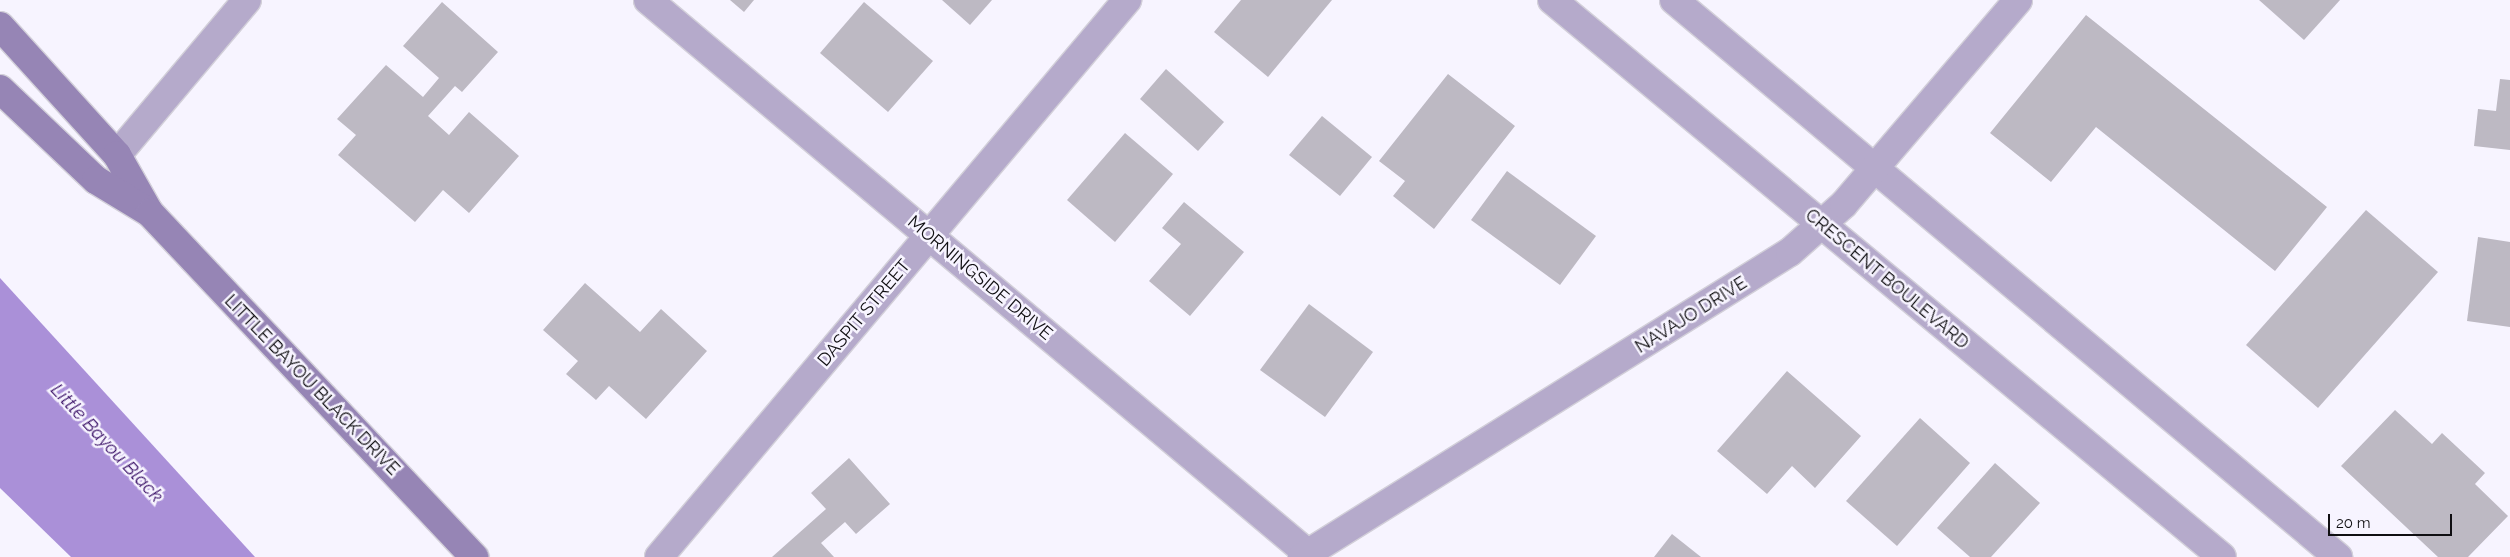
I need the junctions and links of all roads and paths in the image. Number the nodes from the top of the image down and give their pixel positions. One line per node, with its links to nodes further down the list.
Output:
1 (247, 0): 9 (street)
2 (648, 0): 13 (street, MORNINGSIDE DRIVE)
3 (1126, 0): 13 (street, DASPIT STREET)
4 (1552, 0): 12 (street, CRESCENT BOULEVARD)
5 (1674, 0): 10 (street)
6 (2018, 0): 10 (street, NAVAJO DRIVE)
7 (0, 26): 9 (main road, LITTLE BAYOU BLACK DRIVE)
8 (0, 89): 11 (main road, LITTLE BAYOU BLACK DRIVE)
9 (117, 155): 11 (main road, LITTLE BAYOU BLACK DRIVE)
10 (1874, 170): 12 (street, NAVAJO DRIVE); 18 (street)
11 (150, 214): 15 (main road, LITTLE BAYOU BLACK DRIVE)
12 (1822, 224): 14 (street, NAVAJO DRIVE); 17 (street, CRESCENT BOULEVARD)
13 (929, 235): 14 (street, MORNINGSIDE DRIVE); 16 (street, DASPIT STREET)
14 (1308, 556)
15 (474, 557)
16 (659, 557)
17 (2222, 557)
18 (2338, 557)

